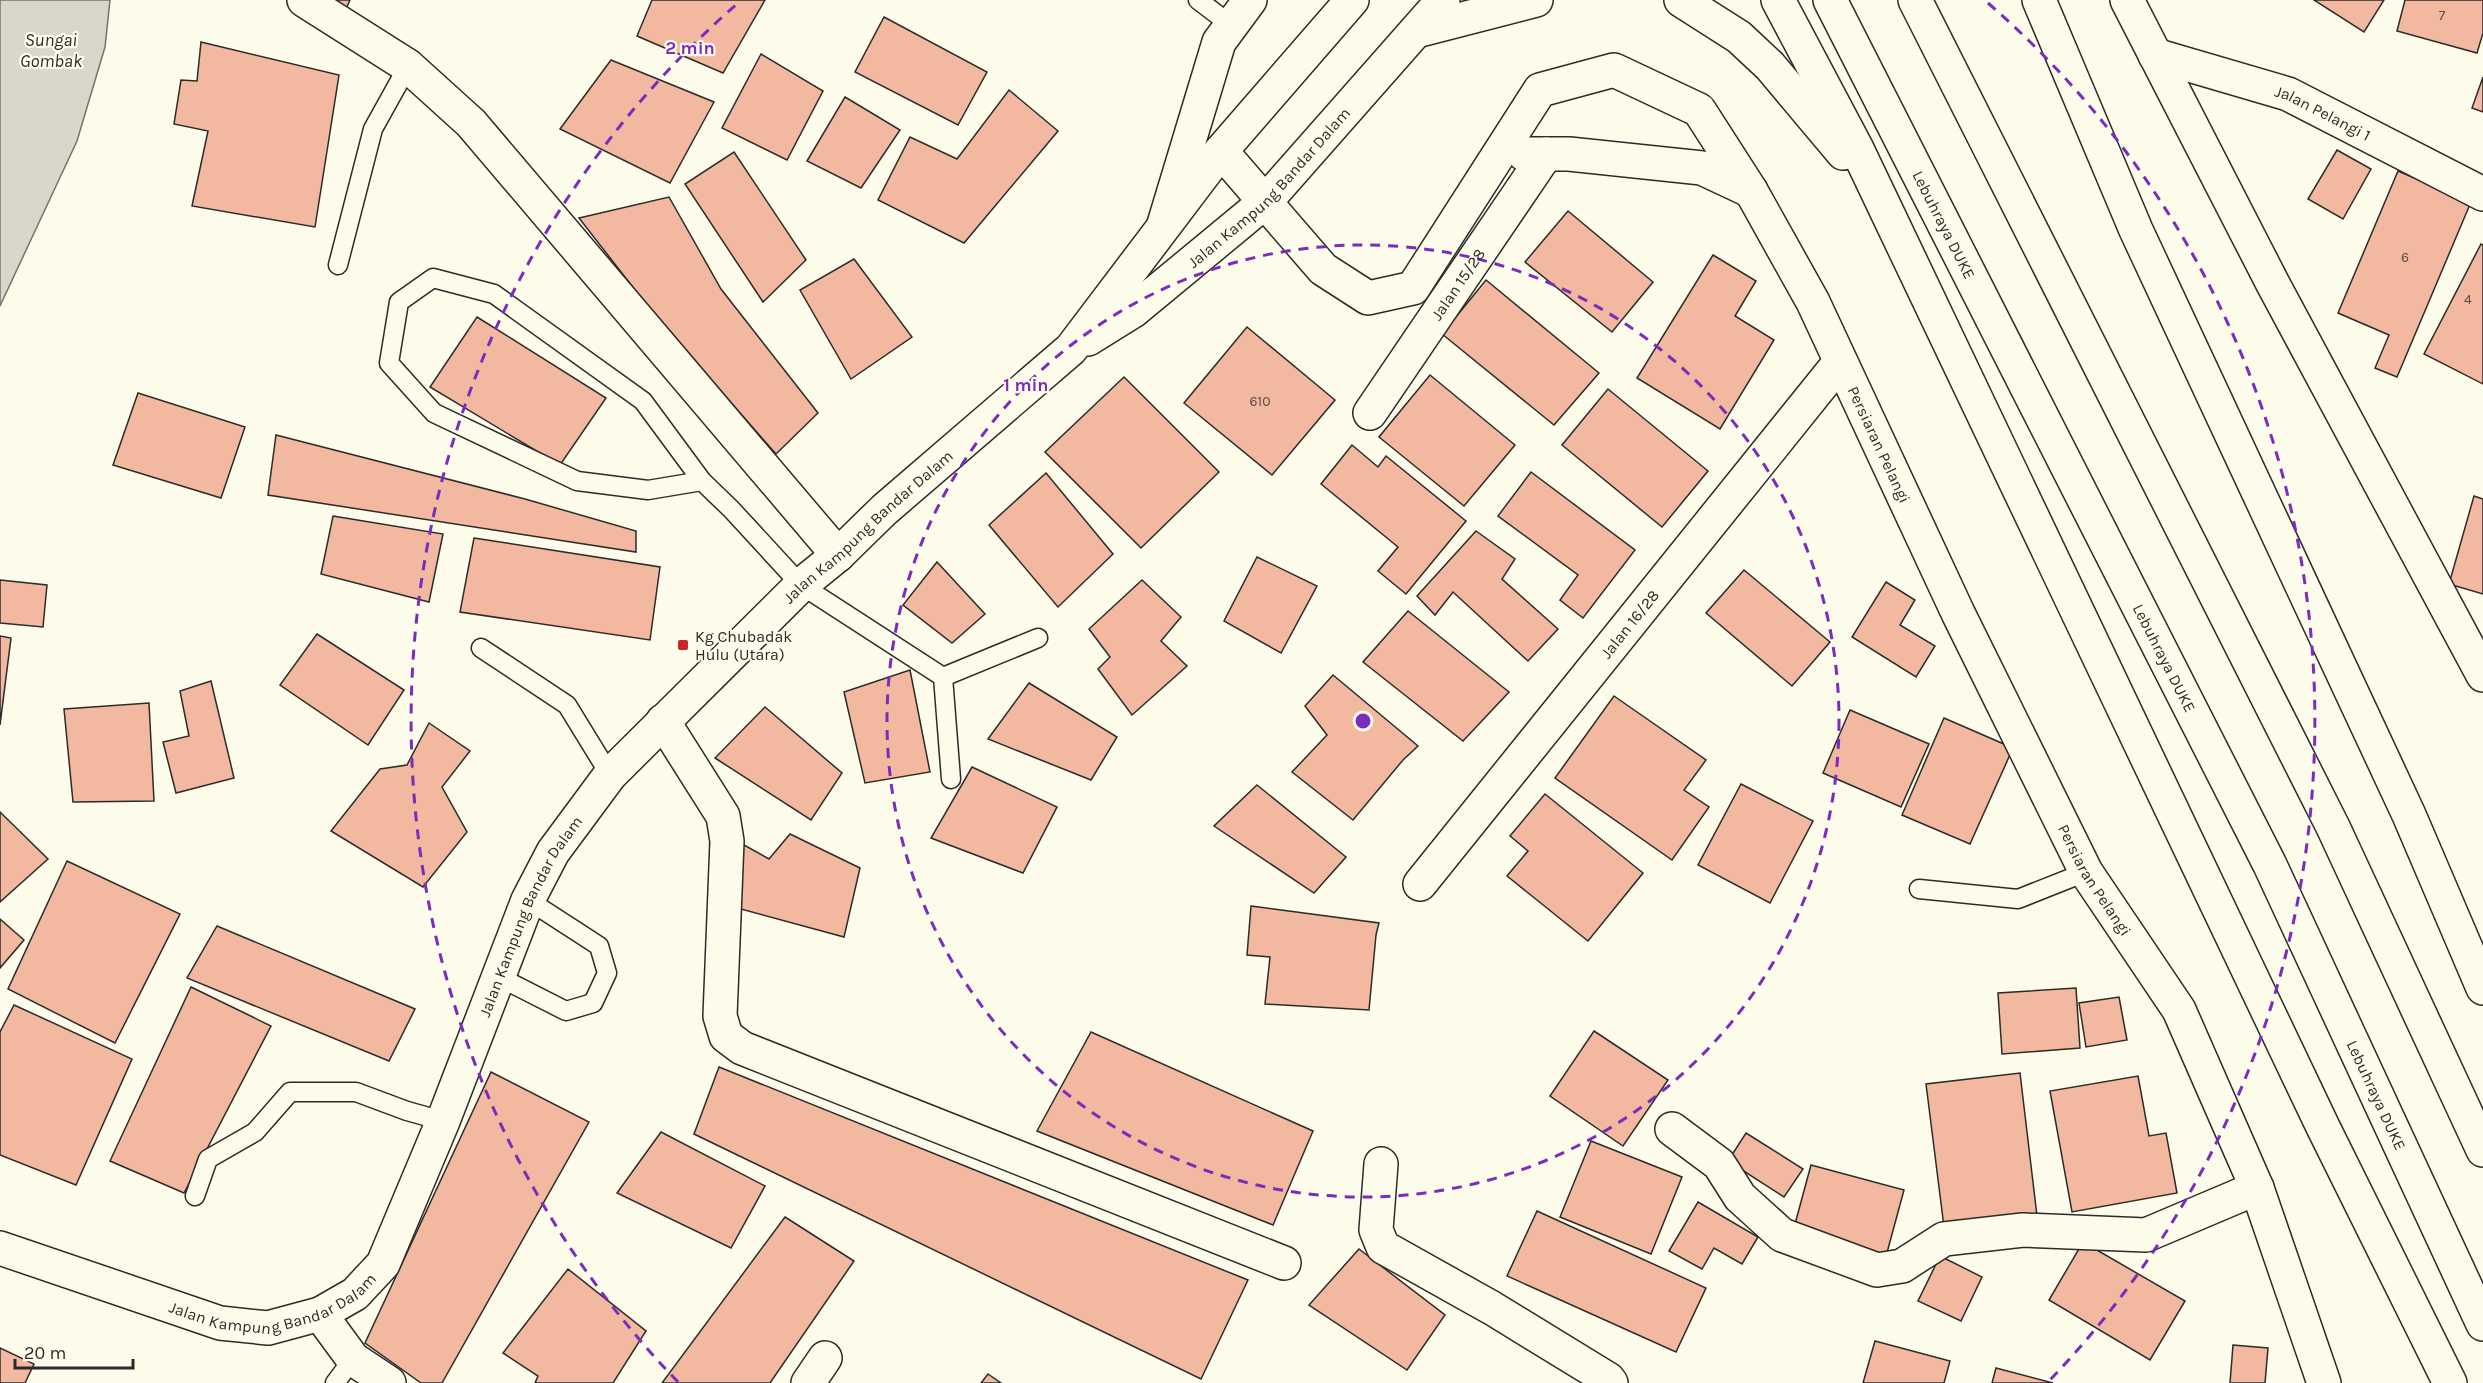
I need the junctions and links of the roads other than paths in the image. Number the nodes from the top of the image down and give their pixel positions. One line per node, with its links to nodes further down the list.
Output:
1 (304, 0): 16 (main road)
2 (1198, 0): 13 (lane)
3 (1443, 0): 14 (main road, Jalan Kampung Bandar Dalam)
4 (1536, 0): 14 (main road)
5 (1680, 0): 23 (main road)
6 (1778, 0): 23 (main road)
7 (1830, 0): 55 (main road, Lebuhraya DUKE)
8 (1915, 0): 48 (main road)
9 (2019, 0): 25 (main road)
10 (2039, 0): 25 (main road)
11 (2127, 0): 15 (main road)
12 (1344, 3): 17 (main road, Jalan Kampung Bandar Dalam)
13 (1241, 13): 24 (main road)
14 (1416, 31): 22 (main road, Jalan Kampung Bandar Dalam)
15 (2155, 55): 21 (main road, Jalan Pelangi 1); 35 (main road)
16 (408, 66): 26 (lane); 31 (main road)
17 (1221, 151): 22 (main road, Persiaran Pelangi); 24 (main road, Jalan Kampung Bandar Dalam)
18 (1500, 154): 19 (main road); 20 (main road, Persiaran Pelangi); 22 (main road, Persiaran Pelangi)
19 (1545, 154): 20 (main road); 29 (main road, Jalan 15/28)
20 (1751, 191): 28 (main road, Persiaran Pelangi)
21 (2483, 194)
22 (1265, 202): 27 (main road, Jalan Kampung Bandar Dalam)
23 (1881, 202): 60 (main road)
24 (1163, 226): 27 (main road, Jalan Kampung Bandar Dalam)
25 (2136, 230): 45 (main road)
26 (338, 265)
27 (1071, 349): 31 (main road, Jalan Kampung Bandar Dalam)
28 (1840, 362): 40 (main road, Persiaran Pelangi); 41 (main road, Jalan 16/28)
29 (1370, 413)
30 (702, 481): 30 (lane); 32 (lane)
31 (838, 555): 32 (main road, Jalan Kampung Bandar Dalam)
32 (801, 585): 36 (lane); 37 (main road, Jalan Kampung Bandar Dalam)
33 (1038, 638): 36 (lane)
34 (481, 648): 38 (lane)
35 (2483, 675)
36 (943, 677): 39 (lane)
37 (663, 721): 38 (main road, Jalan Kampung Bandar Dalam); 53 (main road)
38 (610, 775): 43 (main road, Jalan Kampung Bandar Dalam)
39 (951, 779)
40 (2085, 872): 42 (lane); 50 (main road, Persiaran Pelangi)
41 (1420, 884)
42 (1919, 889)
43 (528, 900): 44 (main road, Jalan Kampung Bandar Dalam); 44 (lane)
44 (499, 976): 46 (main road, Jalan Kampung Bandar Dalam)
45 (2483, 988)
46 (443, 1121): 51 (lane); 54 (main road, Jalan Kampung Bandar Dalam)
47 (1672, 1129): 50 (main road)
48 (2483, 1150)
49 (1382, 1164): 58 (main road)
50 (2257, 1188): 59 (main road, Persiaran Pelangi)
51 (195, 1196)
52 (0, 1248): 54 (main road, Jalan Kampung Bandar Dalam)
53 (1284, 1263)
54 (320, 1314): 56 (main road)
55 (2483, 1324)
56 (344, 1371): 57 (main road)
57 (389, 1383)
58 (1611, 1383)
59 (2324, 1383)
60 (2451, 1383)

